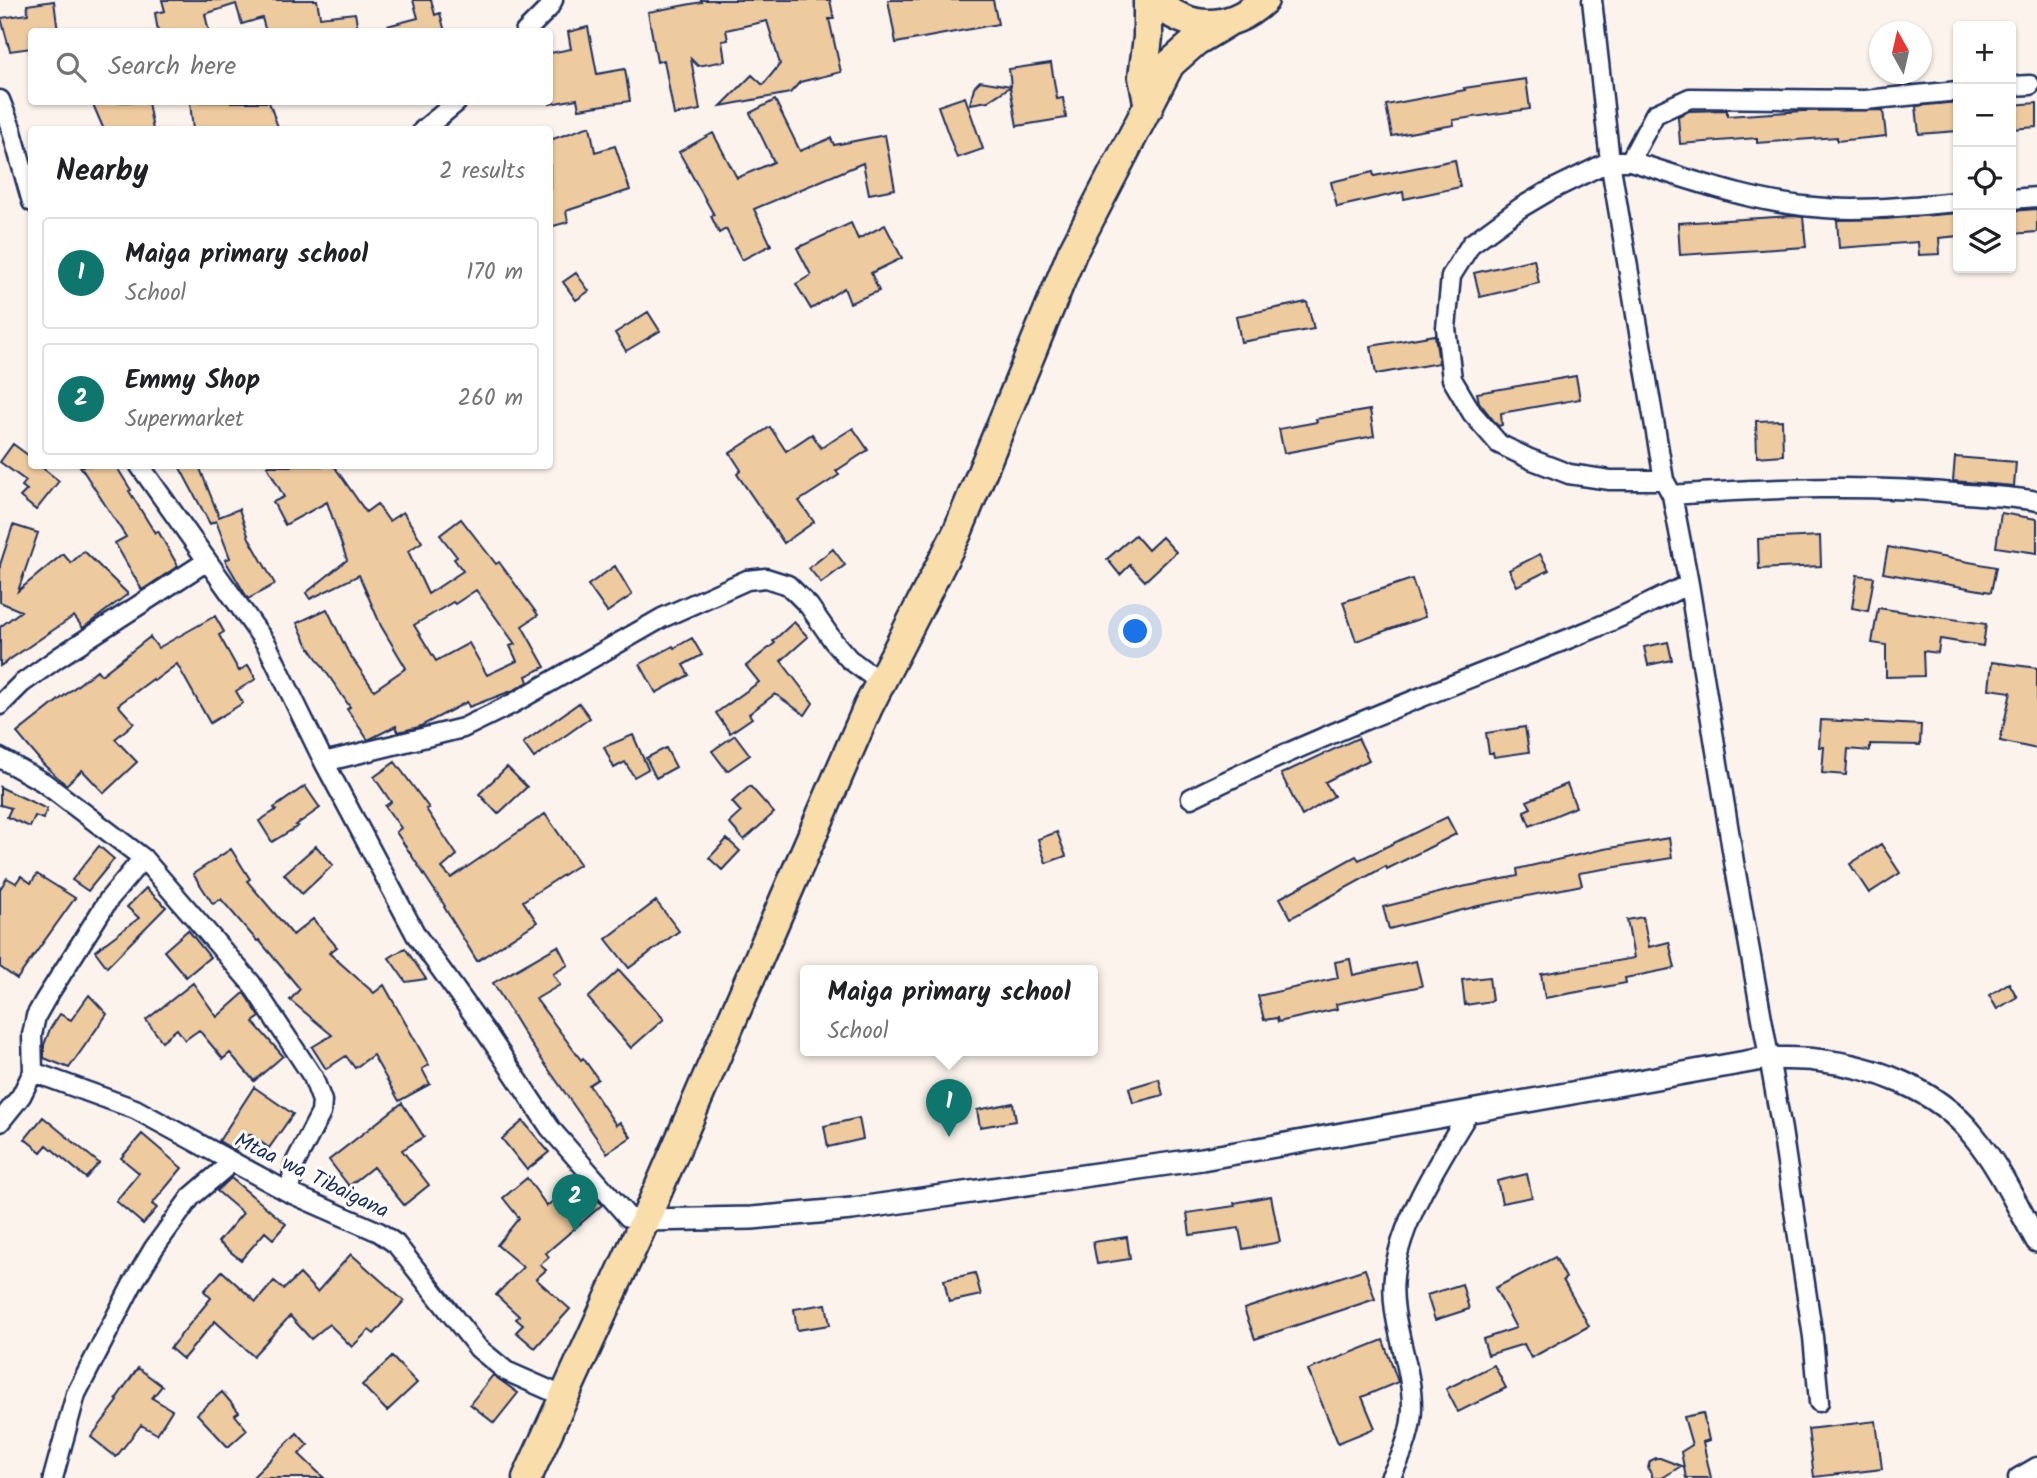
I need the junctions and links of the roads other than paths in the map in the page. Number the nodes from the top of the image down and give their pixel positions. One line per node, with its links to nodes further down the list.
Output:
1 (553, 0): 7 (street)
2 (1148, 0): 13 (highway)
3 (1154, 0): 6 (highway)
4 (1264, 0): 6 (highway)
5 (1592, 0): 15 (street)
6 (1226, 23): 13 (highway)
7 (528, 28)
8 (2030, 85): 9 (street)
9 (2016, 86)
10 (1953, 91): 16 (street)
11 (0, 100): 17 (street)
12 (453, 105): 14 (street)
13 (1149, 107): 26 (highway)
14 (428, 126)
15 (1610, 161): 16 (street); 22 (street); 22 (street)
16 (1630, 161): 20 (street)
17 (28, 188)
18 (2037, 197): 19 (street)
19 (2016, 199)
20 (1953, 202)
21 (142, 469): 24 (street)
22 (1668, 487): 23 (street); 25 (street)
23 (2037, 501)
24 (207, 561): 27 (street); 29 (street)
25 (1689, 584): 30 (street); 32 (street)
26 (880, 681): 29 (street); 38 (highway)
27 (0, 705)
28 (0, 758): 31 (street)
29 (324, 762): 38 (street)
30 (1191, 798)
31 (143, 858): 33 (street); 37 (street)
32 (1768, 1058): 34 (street); 39 (street); 41 (street)
33 (33, 1072): 35 (street); 36 (street, Mtaa wa Tibaigana)
34 (1469, 1112): 38 (street); 45 (street)
35 (0, 1122)
36 (232, 1162): 37 (street, Mtaa wa Tibaigana); 43 (street)
37 (290, 1192): 40 (street, Mtaa wa Tibaigana)
38 (645, 1220): 40 (highway)
39 (2037, 1241)
40 (565, 1397): 44 (highway)
41 (1819, 1402)
42 (2037, 1467): 46 (street)
43 (53, 1478)
44 (527, 1478)
45 (1390, 1478)
46 (2018, 1478)

